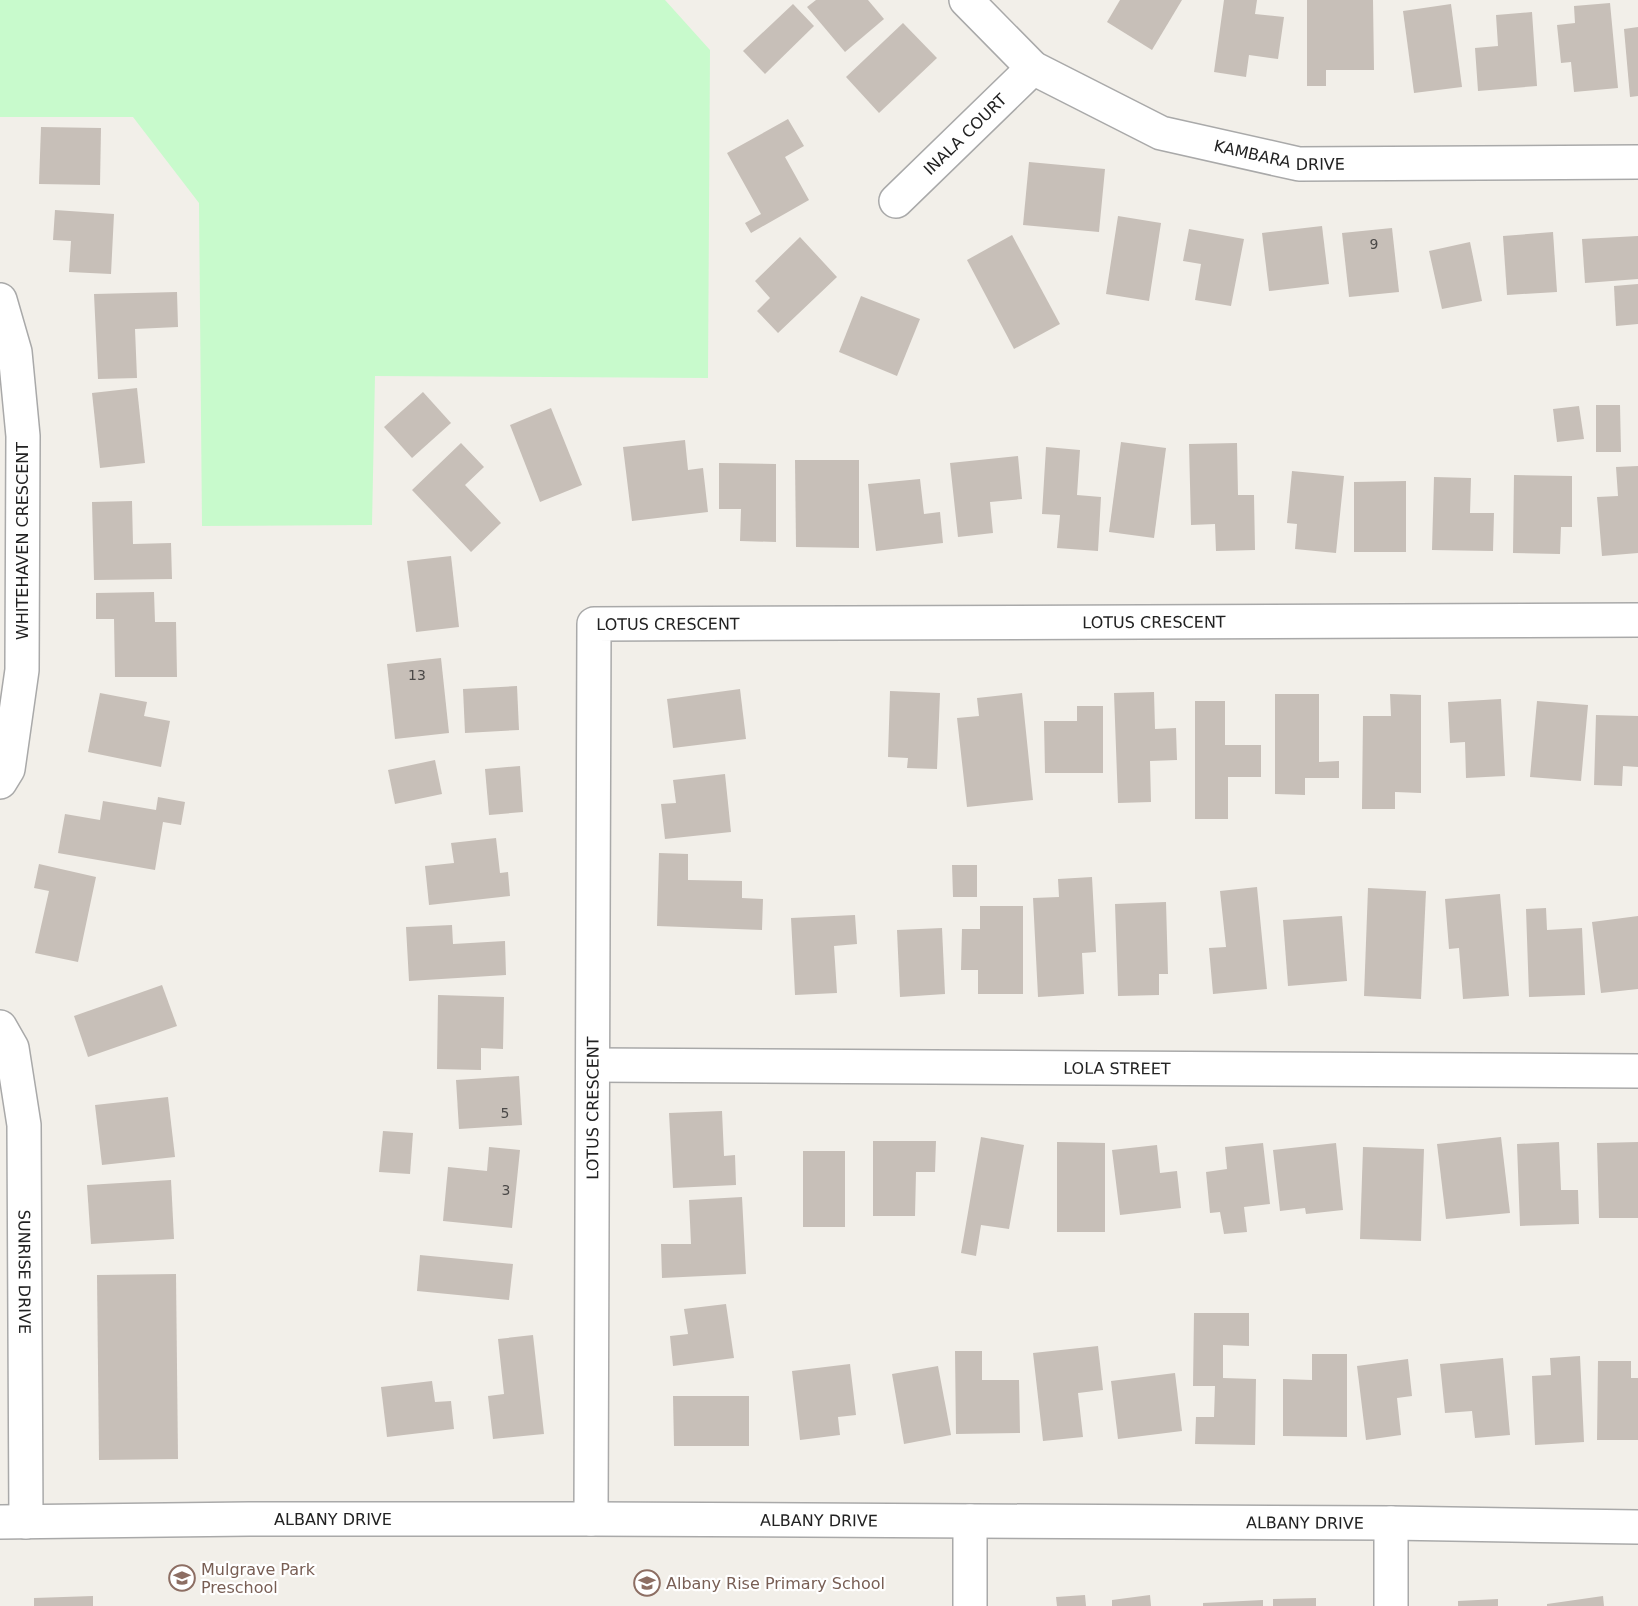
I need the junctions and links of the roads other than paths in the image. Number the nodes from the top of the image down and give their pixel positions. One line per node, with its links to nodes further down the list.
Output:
1 (966, 0): 2 (street, KAMBARA DRIVE)
2 (1033, 68): 3 (street, KAMBARA DRIVE); 4 (street, INALA COURT)
3 (1638, 162)
4 (896, 201)
5 (0, 300): 6 (street, WHITEHAVEN CRESCENT)
6 (11, 437): 8 (street, WHITEHAVEN CRESCENT)
7 (1638, 620): 10 (street, LOTUS CRESCENT)
8 (0, 783)
9 (0, 1027): 14 (street, SUNRISE DRIVE)
10 (594, 1065): 11 (street, LOLA STREET); 12 (street, LOTUS CRESCENT)
11 (1638, 1071)
12 (591, 1519): 13 (street, ALBANY DRIVE); 14 (street, ALBANY DRIVE)
13 (970, 1521): 15 (street, ALBANY DRIVE); 17 (street)
14 (13, 1522)
15 (1391, 1523): 16 (street, ALBANY DRIVE); 18 (street)
16 (1638, 1527)
17 (970, 1606)
18 (1391, 1606)

